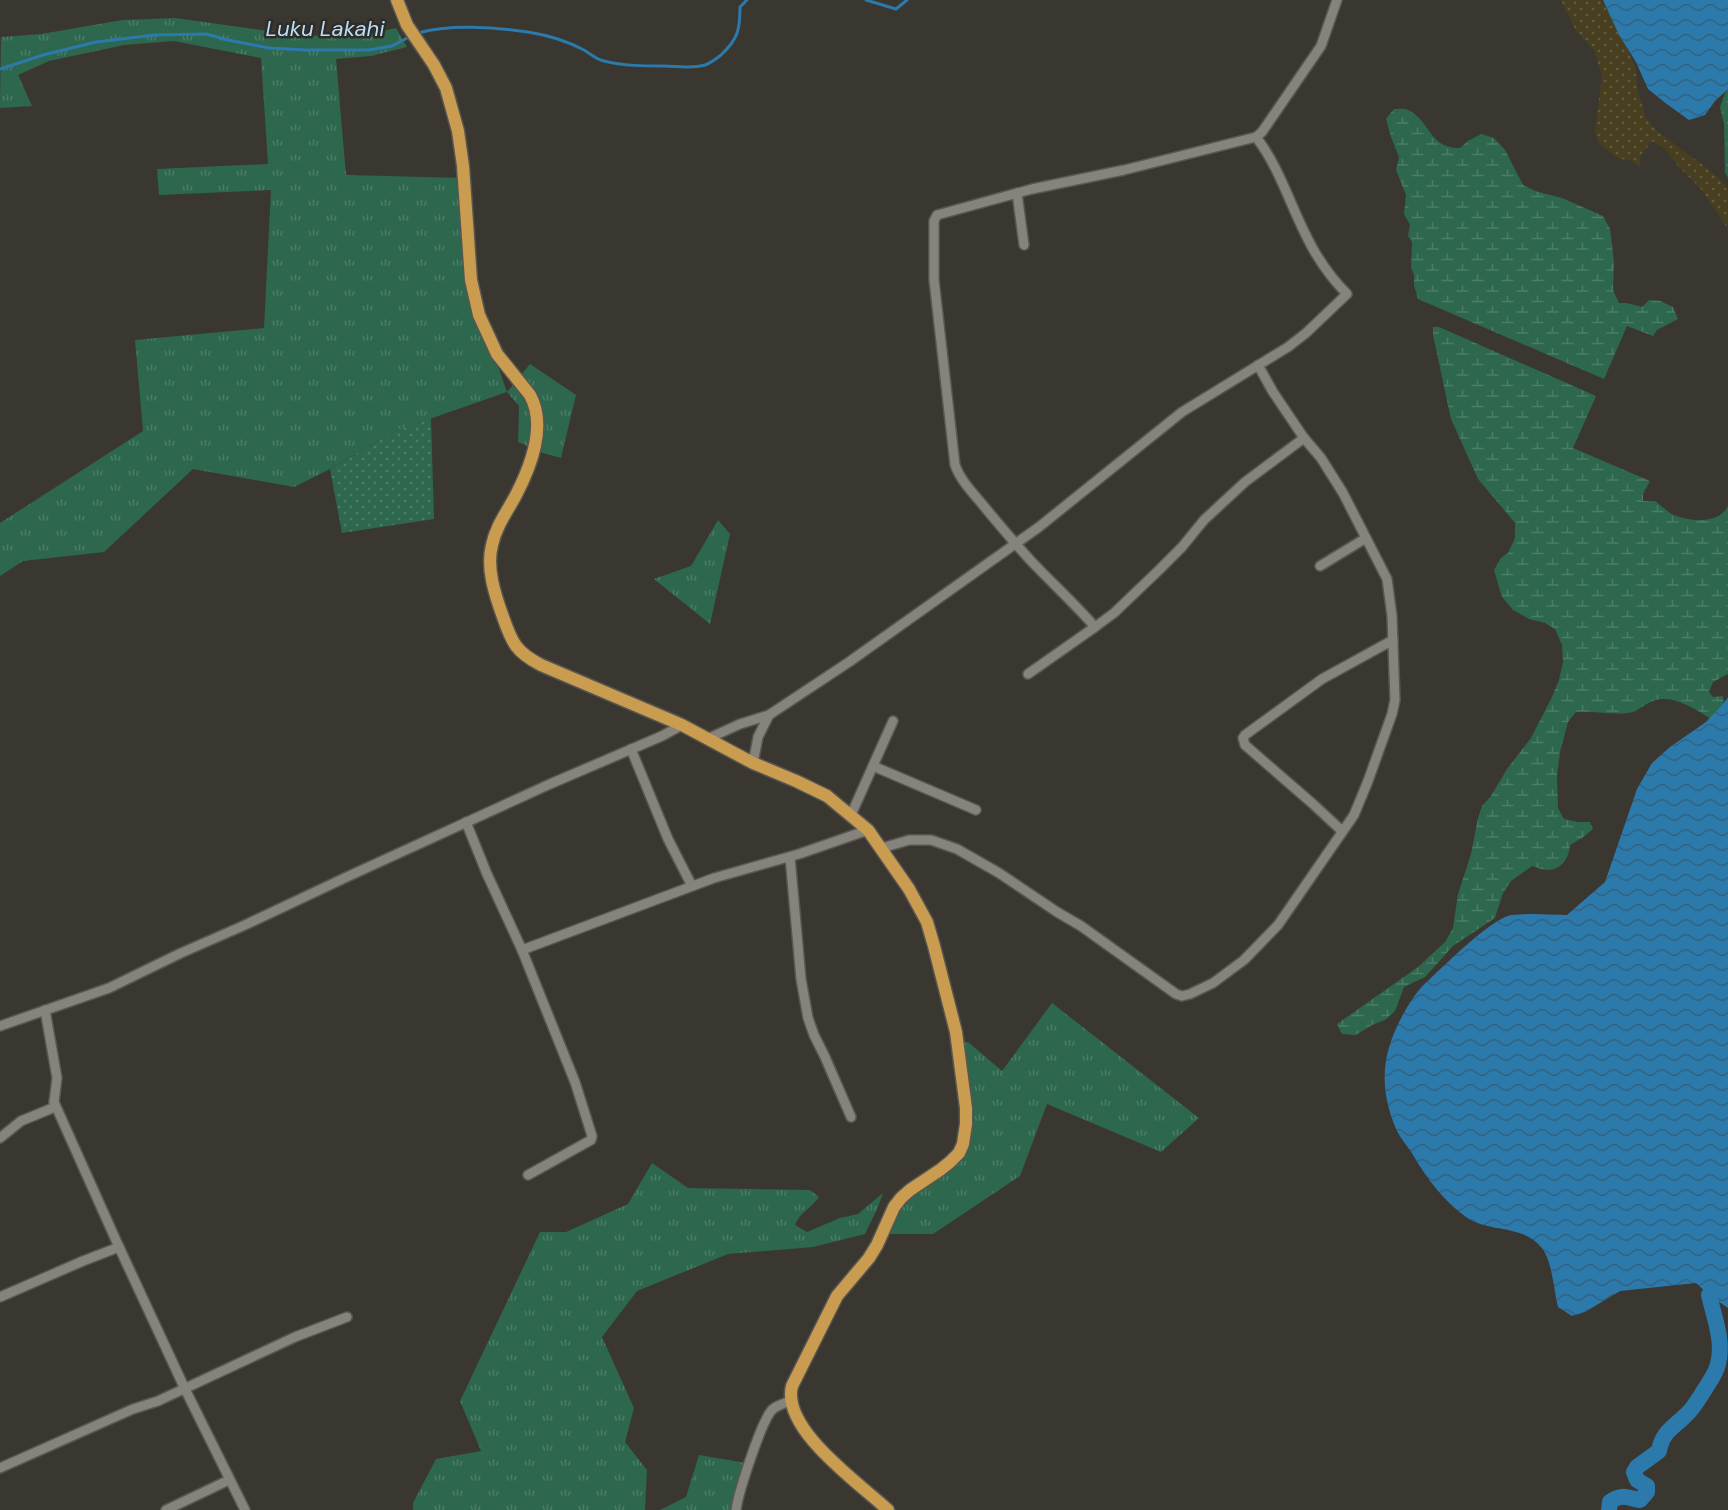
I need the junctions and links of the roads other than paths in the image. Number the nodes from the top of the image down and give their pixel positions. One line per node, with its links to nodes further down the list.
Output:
1 (397, 0): 16 (main road)
2 (1337, 0): 3 (street)
3 (1256, 137): 4 (street); 6 (street)
4 (1017, 194): 5 (street); 9 (street)
5 (1024, 245)
6 (1258, 365): 7 (street); 9 (street)
7 (1304, 438): 8 (street); 11 (street)
8 (1366, 538): 10 (street); 12 (street)
9 (1017, 544): 11 (street); 14 (street)
10 (1320, 566)
11 (1095, 627): 13 (street)
12 (1393, 640): 25 (street); 25 (street)
13 (1028, 674)
14 (769, 715): 17 (street); 19 (street)
15 (893, 721): 20 (street)
16 (682, 725): 17 (main road); 18 (street)
17 (707, 739): 19 (main road)
18 (631, 749): 23 (street); 28 (street)
19 (753, 763): 22 (main road)
20 (873, 766): 21 (street); 22 (street)
21 (976, 810)
22 (851, 815): 24 (main road)
23 (466, 822): 29 (street); 30 (street)
24 (868, 830): 26 (main road); 27 (street)
25 (1342, 831): 26 (street)
26 (882, 848): 40 (main road)
27 (790, 856): 28 (street); 33 (street)
28 (692, 886): 29 (street)
29 (522, 950): 35 (street)
30 (45, 1010): 31 (street); 32 (street)
31 (0, 1026)
32 (54, 1102): 34 (street); 36 (street)
33 (851, 1117)
34 (0, 1138)
35 (528, 1175)
36 (119, 1247): 37 (street); 39 (street)
37 (0, 1298)
38 (347, 1317): 39 (street)
39 (185, 1389): 41 (street); 42 (street)
40 (790, 1401): 45 (street); 46 (main road)
41 (0, 1468)
42 (230, 1480): 43 (street); 44 (street)
43 (166, 1510)
44 (245, 1510)
45 (736, 1510)
46 (888, 1510)

